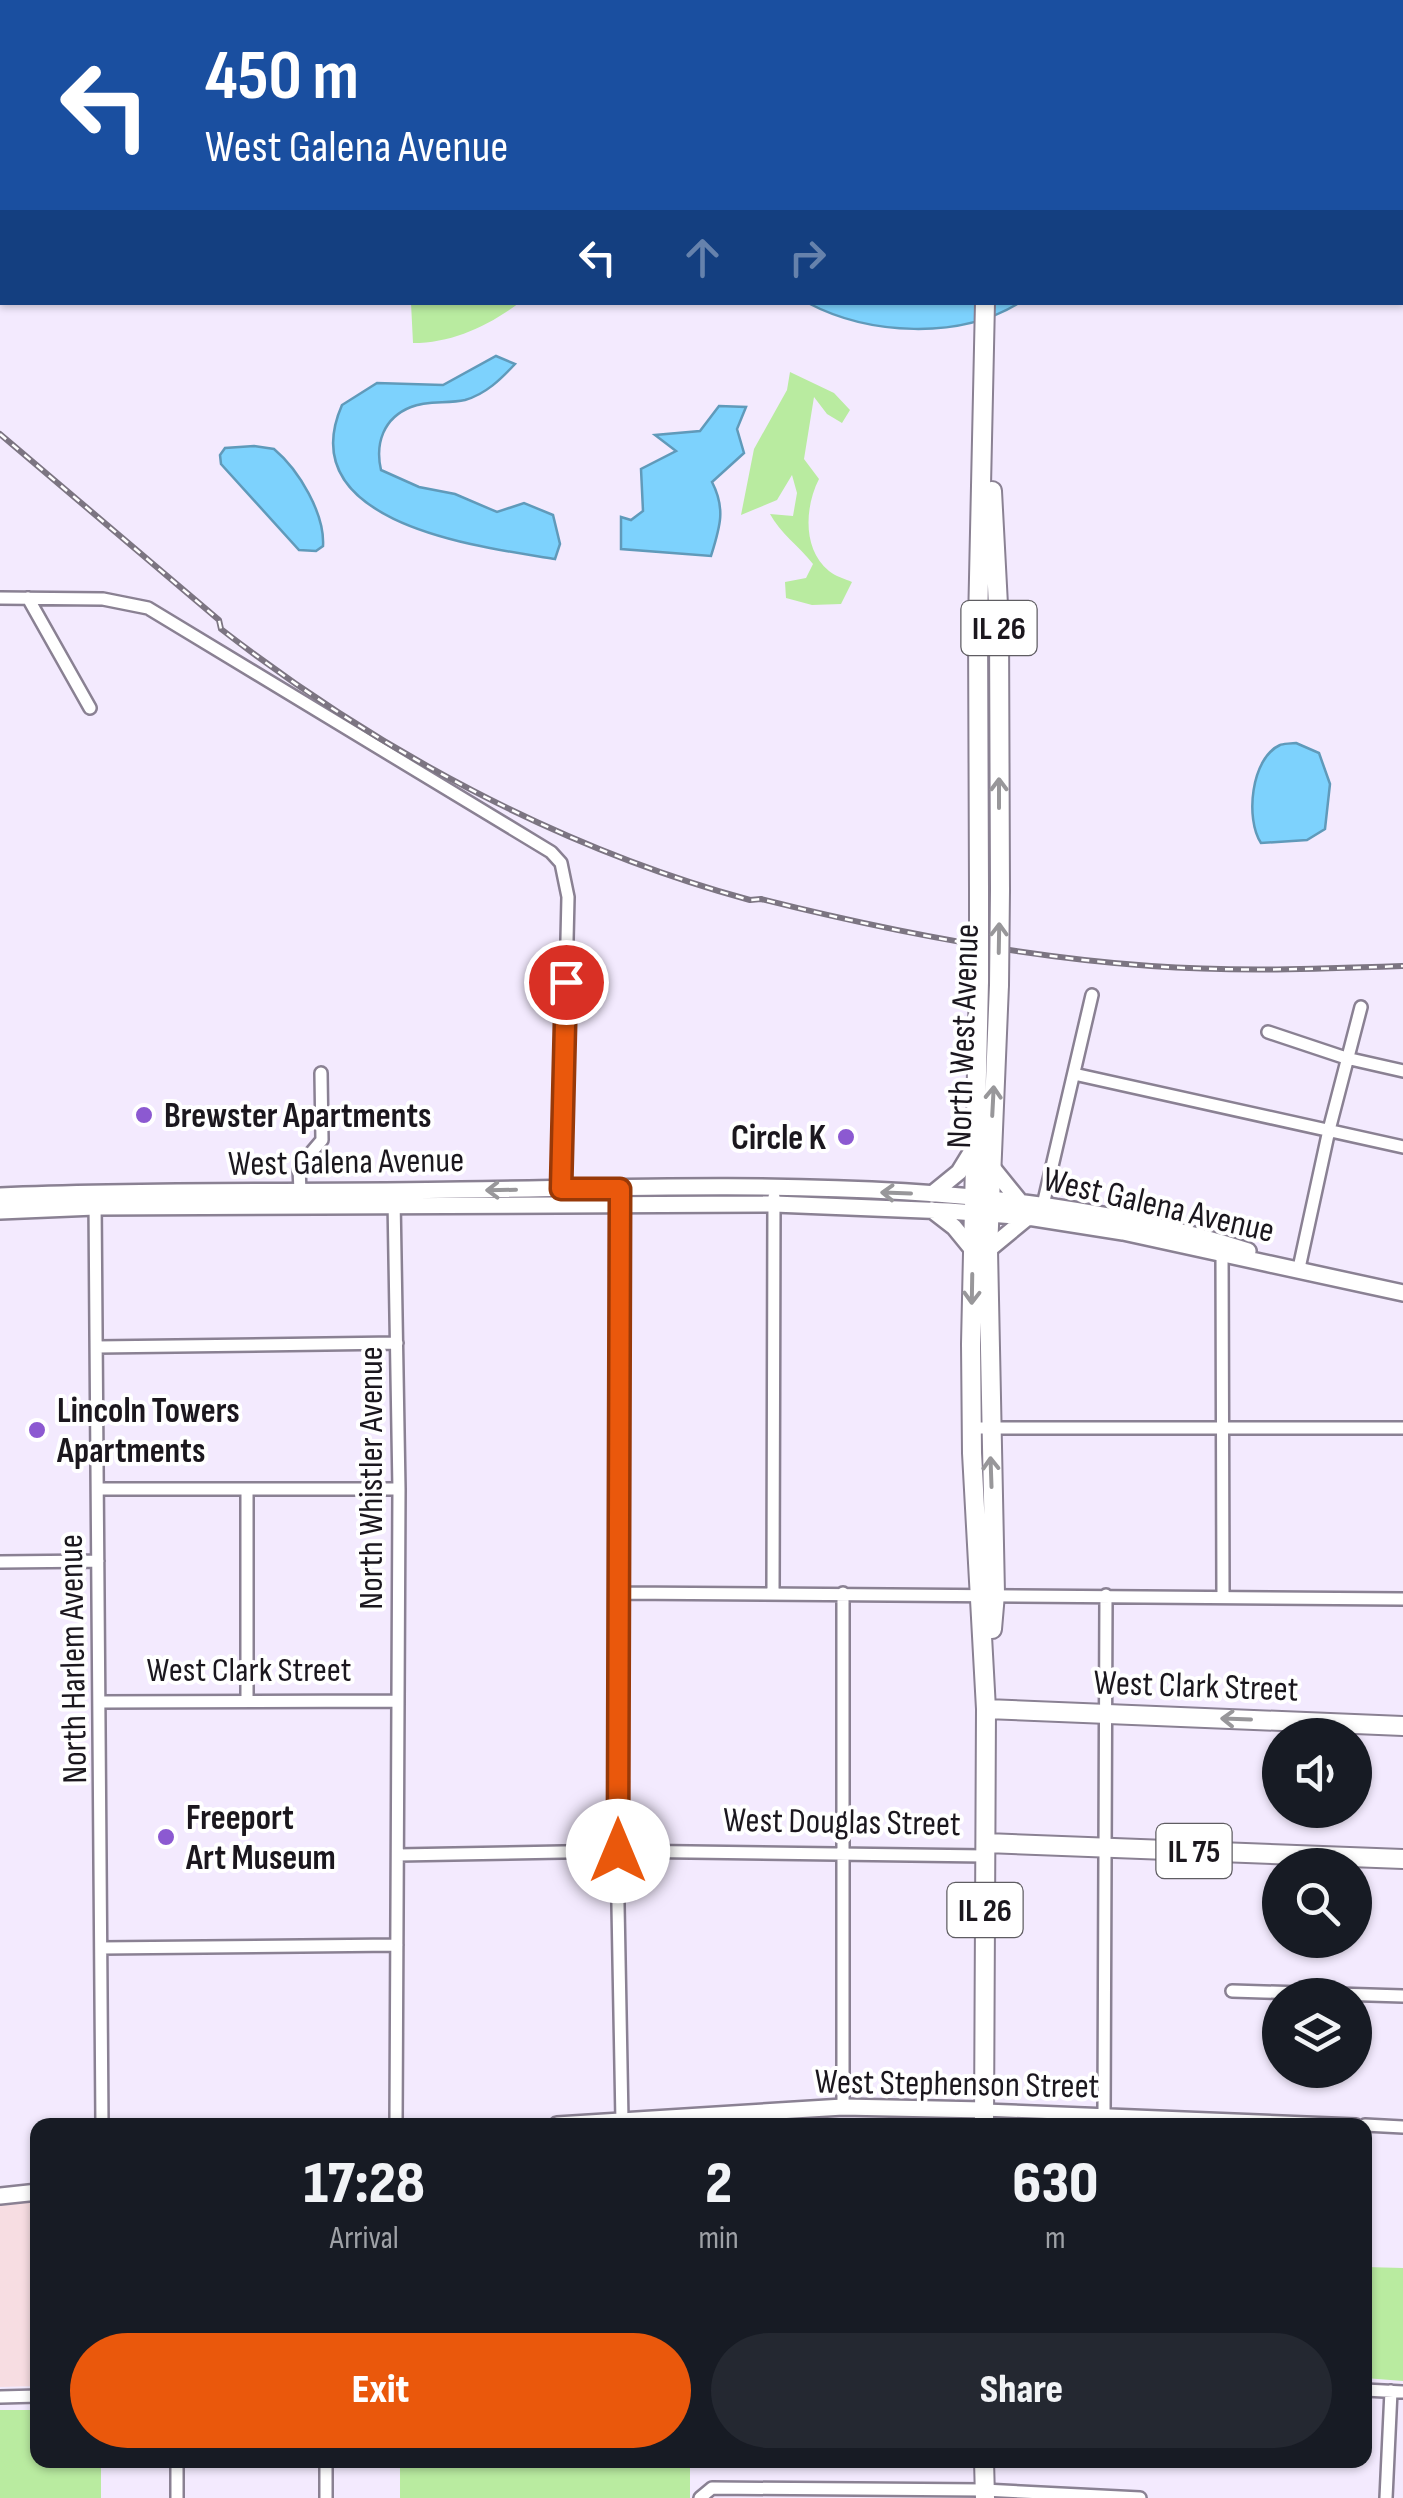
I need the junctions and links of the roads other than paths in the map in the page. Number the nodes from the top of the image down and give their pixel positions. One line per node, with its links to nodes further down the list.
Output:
1 (985, 305): 2 (main road, North West Avenue / IL 26)
2 (985, 365): 14 (main road, North West Avenue / IL 26, bridge); 16 (main road, North West Avenue / IL 26, one-way to 2, bridge)
3 (0, 598): 4 (street)
4 (28, 598): 5 (street); 21 (street)
5 (90, 708)
6 (1092, 995): 12 (street)
7 (1361, 1007): 9 (street)
8 (1268, 1032): 9 (street)
9 (1346, 1058): 10 (street); 13 (street)
10 (1403, 1071)
11 (321, 1073): 17 (street)
12 (1074, 1074): 13 (street); 25 (street)
13 (1329, 1130): 15 (street); 31 (street)
14 (976, 1146): 24 (main road); 26 (main road, North West Avenue / IL 26)
15 (1403, 1147)
16 (990, 1166): 26 (main road, North West Avenue / IL 26); 27 (main road)
17 (300, 1192): 22 (main road, West Galena Avenue); 23 (main road, West Galena Avenue)
18 (0, 1196): 23 (main road, West Galena Avenue)
19 (620, 1196): 20 (main road, West Galena Avenue); 21 (main road, West Galena Avenue); 44 (street)
20 (774, 1196): 24 (main road, West Galena Avenue); 43 (street)
21 (561, 1197): 22 (main road, West Galena Avenue)
22 (394, 1199): 23 (main road, West Galena Avenue); 33 (street, North Whistler Avenue)
23 (95, 1200): 28 (main road, West Galena Avenue); 34 (street, North Harlem Avenue)
24 (932, 1202): 26 (main road, West Galena Avenue); 30 (main road)
25 (1043, 1205): 27 (main road, West Galena Avenue); 29 (main road, West Galena Avenue)
26 (981, 1206): 27 (main road, West Galena Avenue); 30 (main road, North West Avenue / IL 26)
27 (1024, 1210): 29 (main road, West Galena Avenue); 30 (main road)
28 (0, 1212)
29 (1222, 1249): 31 (main road, West Galena Avenue); 36 (street)
30 (980, 1250): 35 (main road, North West Avenue / IL 26)
31 (1299, 1268): 32 (main road, West Galena Avenue)
32 (1403, 1293)
33 (398, 1343): 34 (street); 39 (street, North Whistler Avenue)
34 (97, 1347): 38 (street, North Harlem Avenue)
35 (981, 1428): 36 (street); 46 (main road, North West Avenue / IL 26)
36 (1221, 1428): 37 (street); 48 (street)
37 (1403, 1428)
38 (98, 1489): 40 (street); 42 (street, North Harlem Avenue)
39 (399, 1489): 40 (street); 51 (street, North Whistler Avenue)
40 (247, 1490): 50 (street)
41 (0, 1562): 42 (street)
42 (98, 1562): 52 (street, North Harlem Avenue)
43 (774, 1592): 44 (street); 45 (street)
44 (618, 1593): 58 (street)
45 (842, 1593): 46 (street); 59 (street)
46 (988, 1594): 47 (street); 53 (main road, North West Avenue / IL 26)
47 (1106, 1595): 48 (street); 54 (street)
48 (1223, 1597): 49 (street)
49 (1403, 1599)
50 (247, 1700): 51 (street, West Clark Street); 52 (street, West Clark Street)
51 (398, 1701): 60 (street, North Whistler Avenue)
52 (100, 1702): 63 (street, North Harlem Avenue)
53 (986, 1709): 54 (main road, West Clark Street); 57 (main road, North West Avenue / IL 26)
54 (1103, 1713): 55 (main road, West Clark Street, one-way to 54); 56 (street)
55 (1403, 1726)
56 (1105, 1848): 57 (main road, West Douglas Street / IL 75); 61 (main road, West Douglas Street / IL 75); 67 (street)
57 (986, 1850): 59 (street, West Douglas Street); 72 (main road, North West Avenue / IL 26)
58 (618, 1851): 59 (street, West Douglas Street); 60 (street, West Douglas Street); 70 (street)
59 (842, 1853): 66 (street)
60 (398, 1855): 62 (street, North Whistler Avenue)
61 (1403, 1859)
62 (398, 1945): 63 (street); 69 (street, North Whistler Avenue)
63 (101, 1948): 68 (street, North Harlem Avenue)
64 (1232, 1991): 65 (street)
65 (1403, 1996)
66 (842, 2107): 71 (main road, West Stephenson Street); 72 (main road, West Stephenson Street)
67 (1104, 2116): 72 (street, West Stephenson Street); 73 (street, West Stephenson Street)
68 (102, 2118)
69 (396, 2118)
70 (622, 2118)
71 (669, 2118)
72 (984, 2118)
73 (1160, 2118)
74 (1372, 2125): 75 (street)
75 (1403, 2127)
76 (30, 2193): 77 (main road)
77 (0, 2196)
78 (1372, 2390): 79 (street)
79 (1397, 2392): 90 (street)
80 (30, 2396): 81 (street)
81 (0, 2397)
82 (177, 2468): 86 (street)
83 (326, 2468): 87 (street)
84 (984, 2468): 85 (main road)
85 (984, 2494): 88 (street); 89 (street)
86 (176, 2498)
87 (326, 2498)
88 (700, 2498)
89 (1140, 2498)
90 (1386, 2498)

